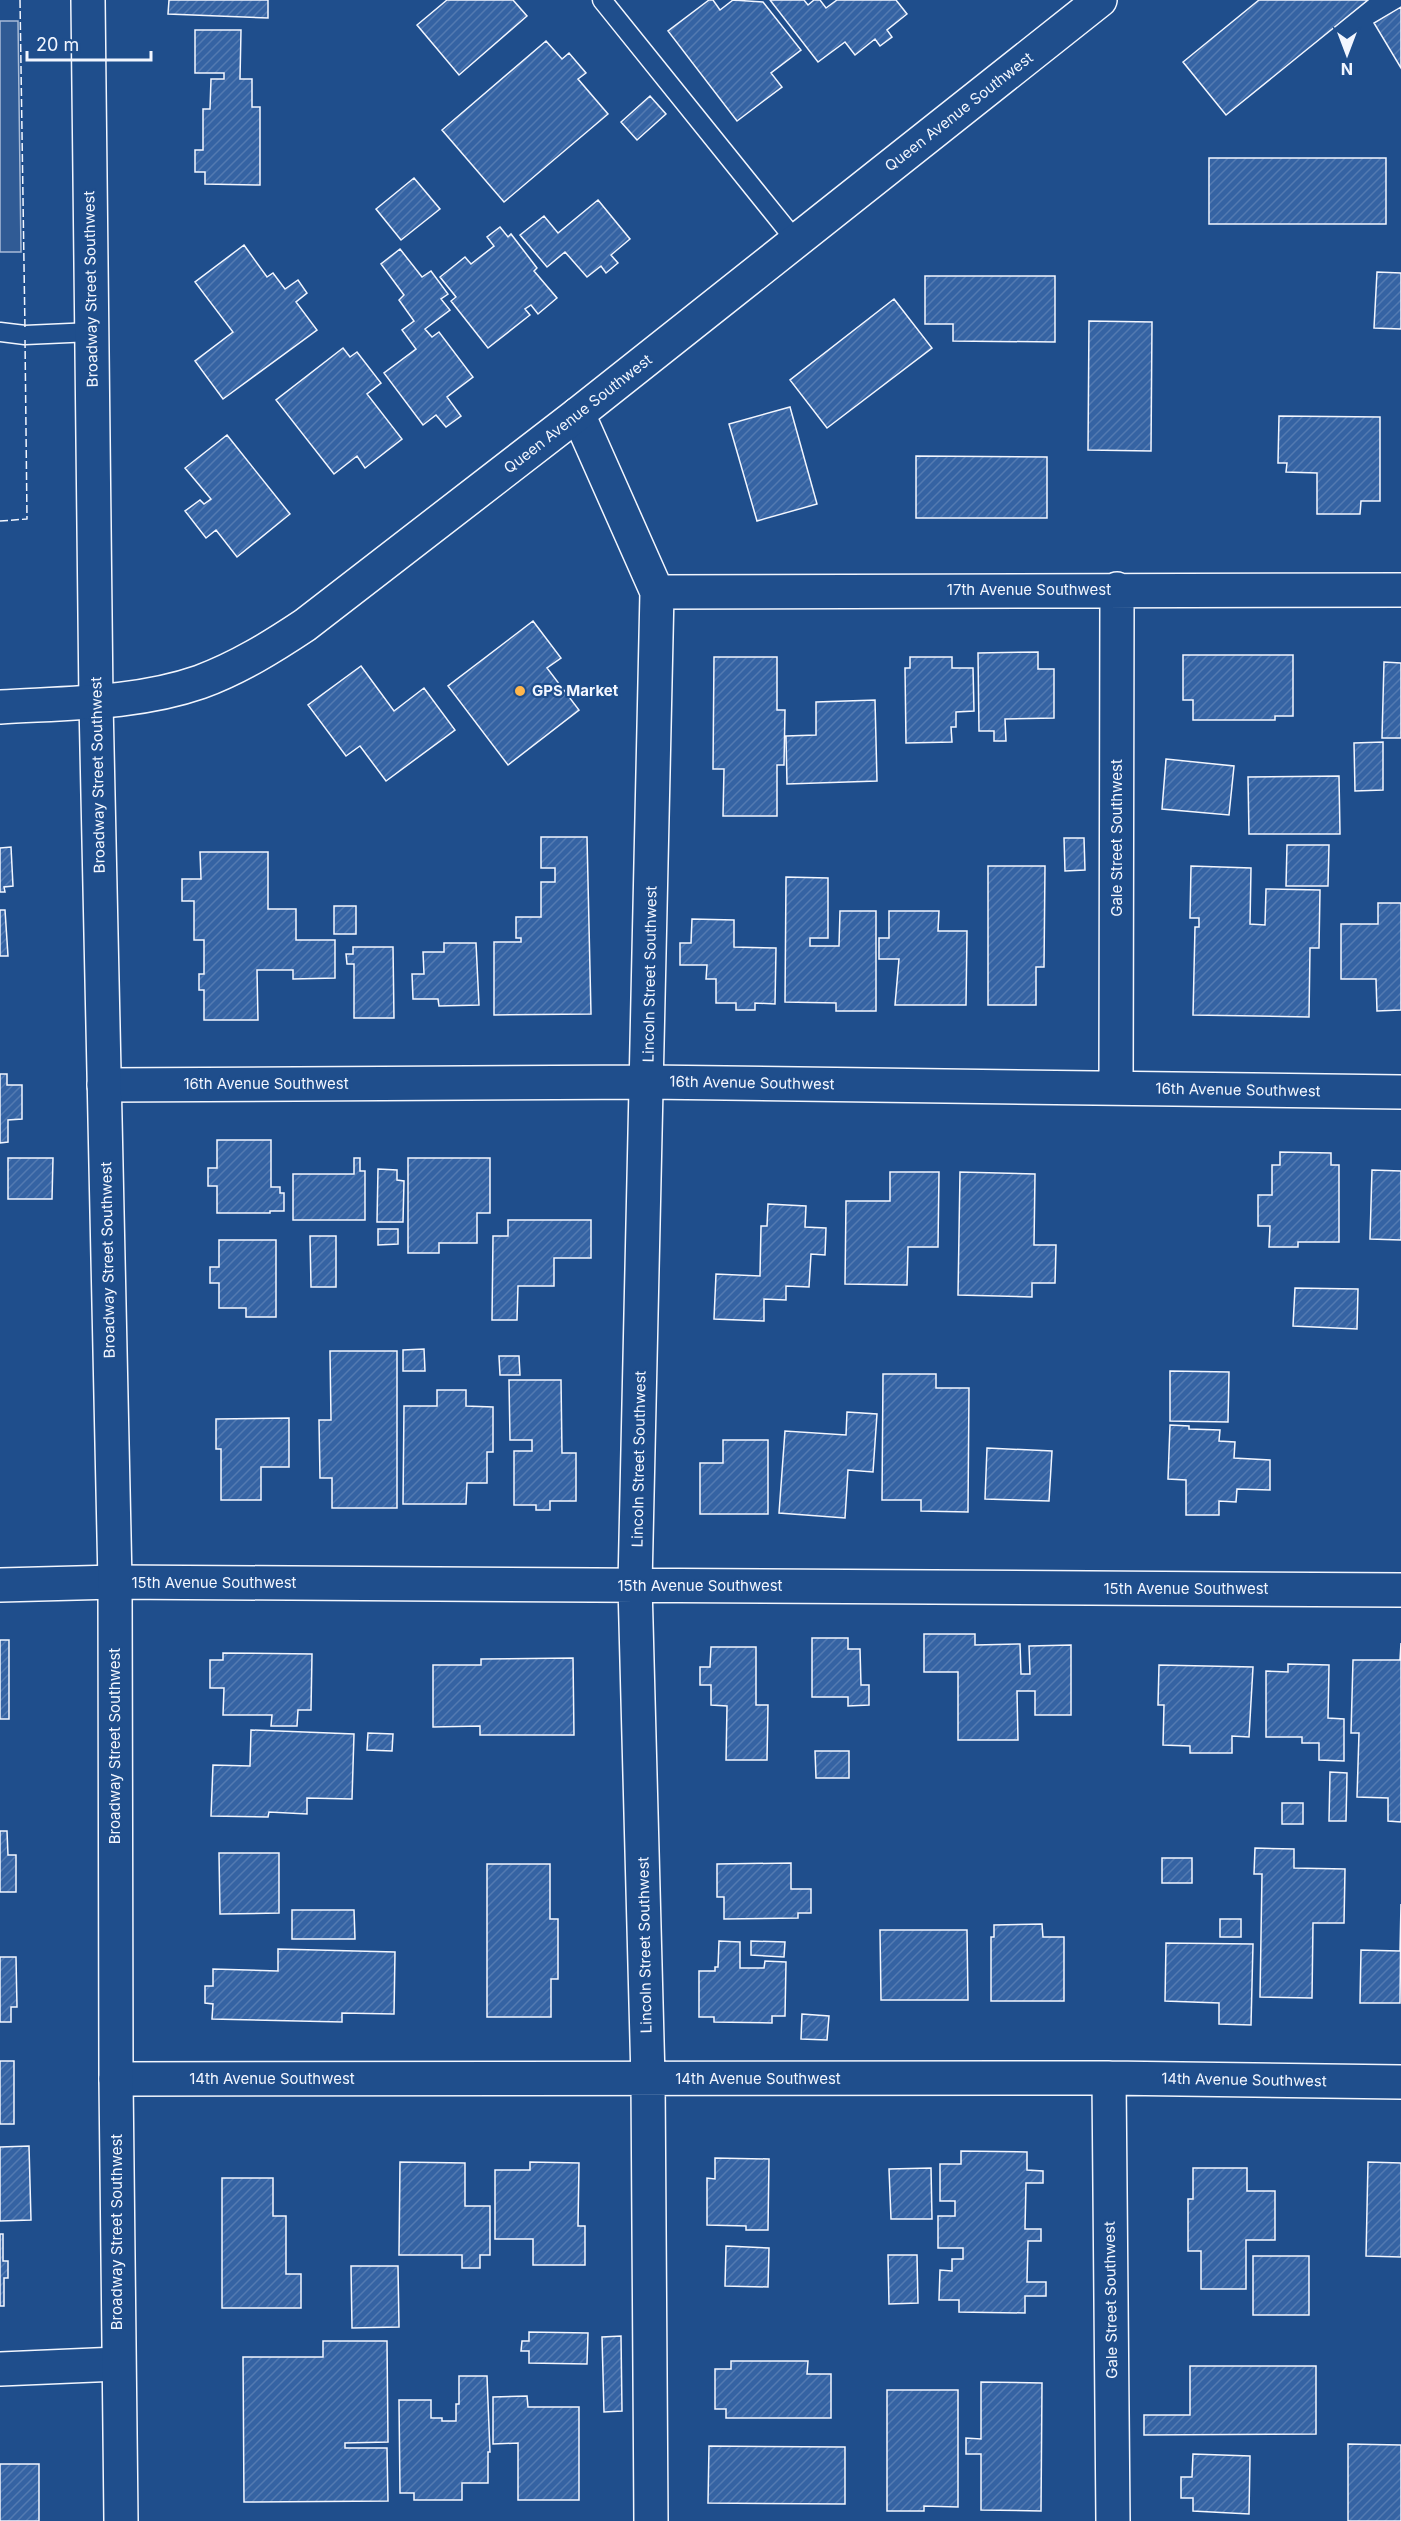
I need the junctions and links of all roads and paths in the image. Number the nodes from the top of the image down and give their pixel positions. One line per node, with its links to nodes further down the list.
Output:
1 (88, 0): 6 (street, Broadway Street Southwest)
2 (602, 0): 4 (lane)
3 (1100, 0): 4 (street, Queen Avenue Southwest)
4 (796, 241): 7 (street, Queen Avenue Southwest)
5 (0, 332): 6 (lane)
6 (92, 332): 11 (street, Broadway Street Southwest)
7 (578, 414): 10 (street, Lincoln Street Southwest); 11 (street, Queen Avenue Southwest)
8 (1117, 589): 9 (street, 17th Avenue Southwest); 10 (street, 17th Avenue Southwest); 15 (street, Gale Street Southwest)
9 (1401, 590)
10 (657, 592): 13 (street, Lincoln Street Southwest)
11 (96, 702): 12 (street, Queen Avenue Southwest); 14 (street, Broadway Street Southwest)
12 (0, 707)
13 (648, 1082): 14 (street, 16th Avenue Southwest); 15 (street, 16th Avenue Southwest); 19 (street, Lincoln Street Southwest)
14 (104, 1085): 17 (street, Broadway Street Southwest)
15 (1116, 1088): 16 (street, 16th Avenue Southwest)
16 (1401, 1092)
17 (115, 1582): 18 (street, 15th Avenue Southwest); 19 (street, 15th Avenue Southwest); 22 (street, Broadway Street Southwest)
18 (0, 1585)
19 (636, 1585): 20 (street, 15th Avenue Southwest); 23 (street, Lincoln Street Southwest)
20 (1401, 1590)
21 (1109, 2078): 23 (street, 14th Avenue Southwest); 24 (street, 14th Avenue Southwest); 29 (street, Gale Street Southwest)
22 (116, 2079): 23 (street, 14th Avenue Southwest); 25 (street, Broadway Street Southwest)
23 (648, 2079): 28 (street, Lincoln Street Southwest)
24 (1401, 2082)
25 (118, 2364): 26 (street); 27 (street, Broadway Street Southwest)
26 (0, 2370)
27 (121, 2521)
28 (651, 2521)
29 (1113, 2521)

